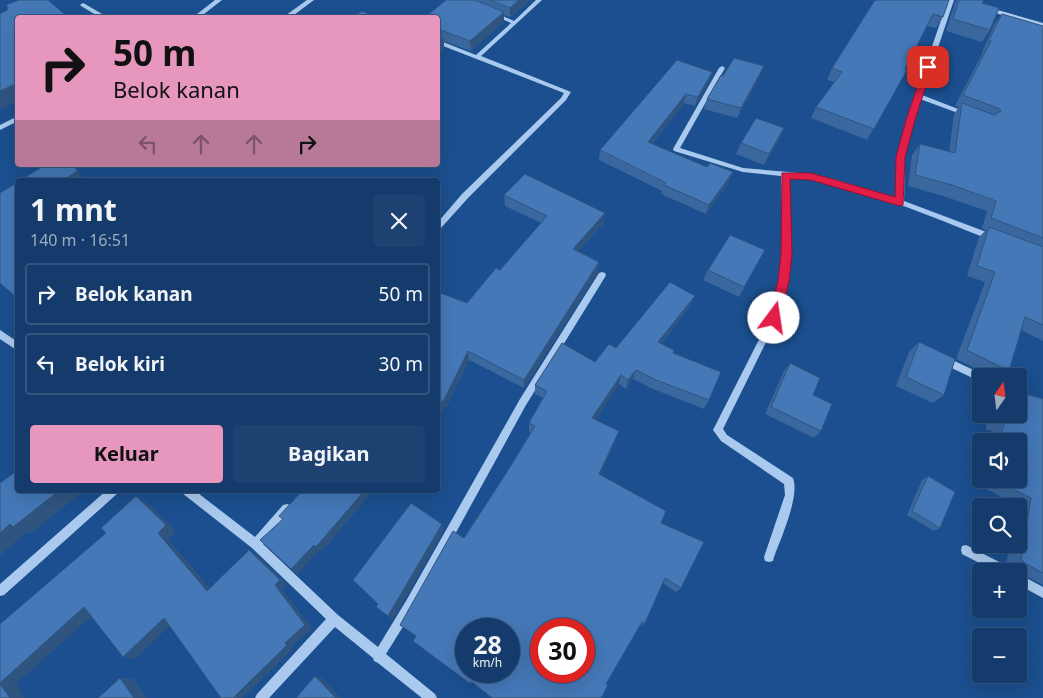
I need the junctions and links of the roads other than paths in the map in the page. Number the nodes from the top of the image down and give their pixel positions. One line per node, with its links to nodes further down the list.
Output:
1 (219, 0): 9 (street)
2 (311, 0): 10 (street)
3 (539, 0): 11 (street)
4 (951, 0): 16 (street)
5 (83, 6): 8 (street)
6 (982, 8): 12 (street)
7 (488, 12): 11 (street)
8 (100, 15)
9 (199, 15)
10 (289, 15)
11 (515, 23): 14 (street)
12 (1043, 25)
13 (440, 43): 14 (street)
14 (478, 56): 22 (street)
15 (722, 68): 20 (street)
16 (919, 96): 17 (street); 21 (street)
17 (974, 116)
18 (15, 120): 19 (street)
19 (0, 128)
20 (789, 176): 21 (street); 34 (street)
21 (900, 202): 23 (street)
22 (440, 224)
23 (998, 240)
24 (602, 275): 40 (street)
25 (0, 334): 26 (street)
26 (15, 345)
27 (931, 353): 28 (street)
28 (972, 374)
29 (111, 493): 37 (street)
30 (190, 493): 32 (street)
31 (292, 503): 32 (street)
32 (256, 544): 39 (street)
33 (966, 550): 35 (street)
34 (769, 556)
35 (990, 563)
36 (1027, 584): 38 (street)
37 (0, 591)
38 (1043, 593)
39 (334, 619): 40 (street); 41 (street)
40 (378, 657): 42 (street)
41 (262, 698)
42 (431, 698)

